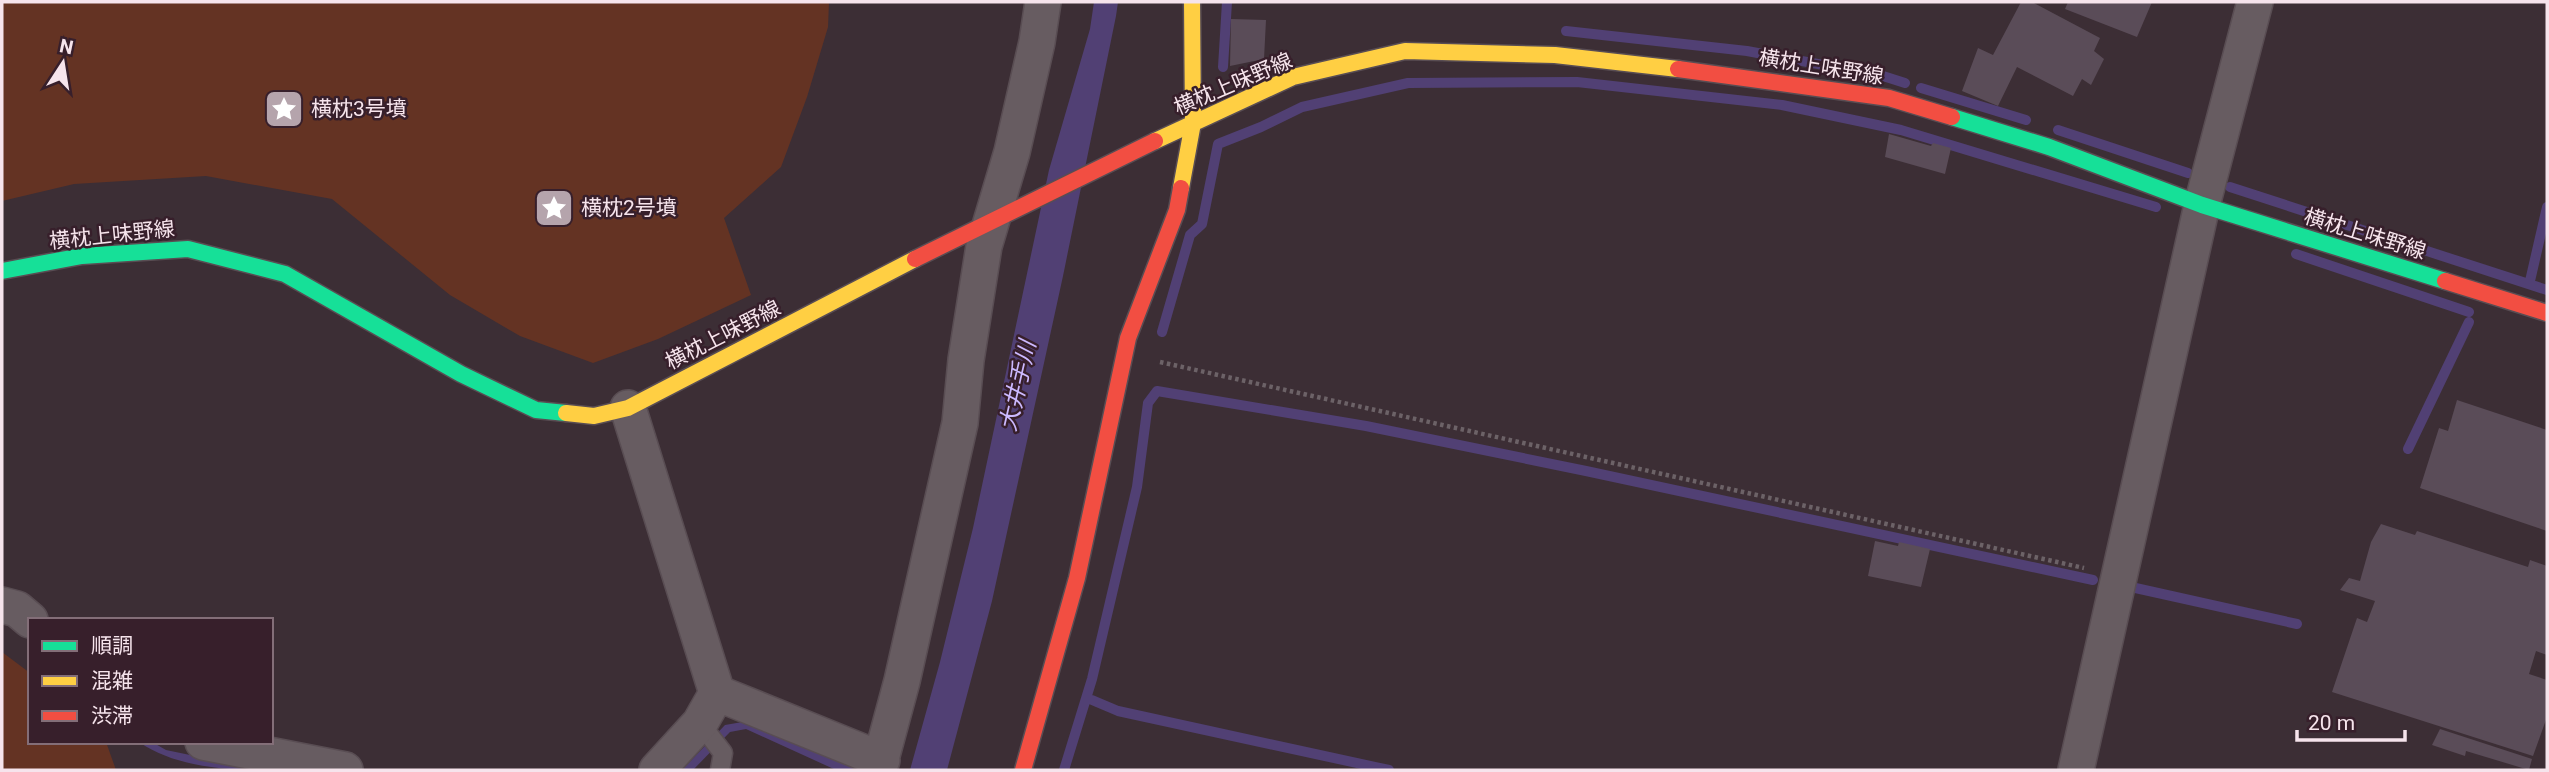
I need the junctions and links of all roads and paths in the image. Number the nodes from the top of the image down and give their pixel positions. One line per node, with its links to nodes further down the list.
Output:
1 (1043, 2): 6 (street)
2 (1192, 2): 4 (street)
3 (2255, 2): 5 (street)
4 (1193, 123): 5 (street, 横枕上味野線); 6 (street, 横枕上味野線); 9 (street)
5 (2202, 205): 8 (street, 横枕上味野線); 11 (street)
6 (993, 219): 10 (street, 横枕上味野線); 17 (street)
7 (2, 271): 10 (street, 横枕上味野線)
8 (2547, 313)
9 (1125, 355): 11 (path); 21 (street)
10 (628, 408): 14 (street)
11 (2119, 575): 22 (street)
12 (2, 604): 13 (street)
13 (28, 618)
14 (717, 693): 15 (street); 17 (street)
15 (700, 723): 19 (street); 20 (lane)
16 (213, 744): 18 (street)
17 (880, 765)
18 (345, 770)
19 (657, 770)
20 (720, 770)
21 (1023, 770)
22 (2076, 770)

